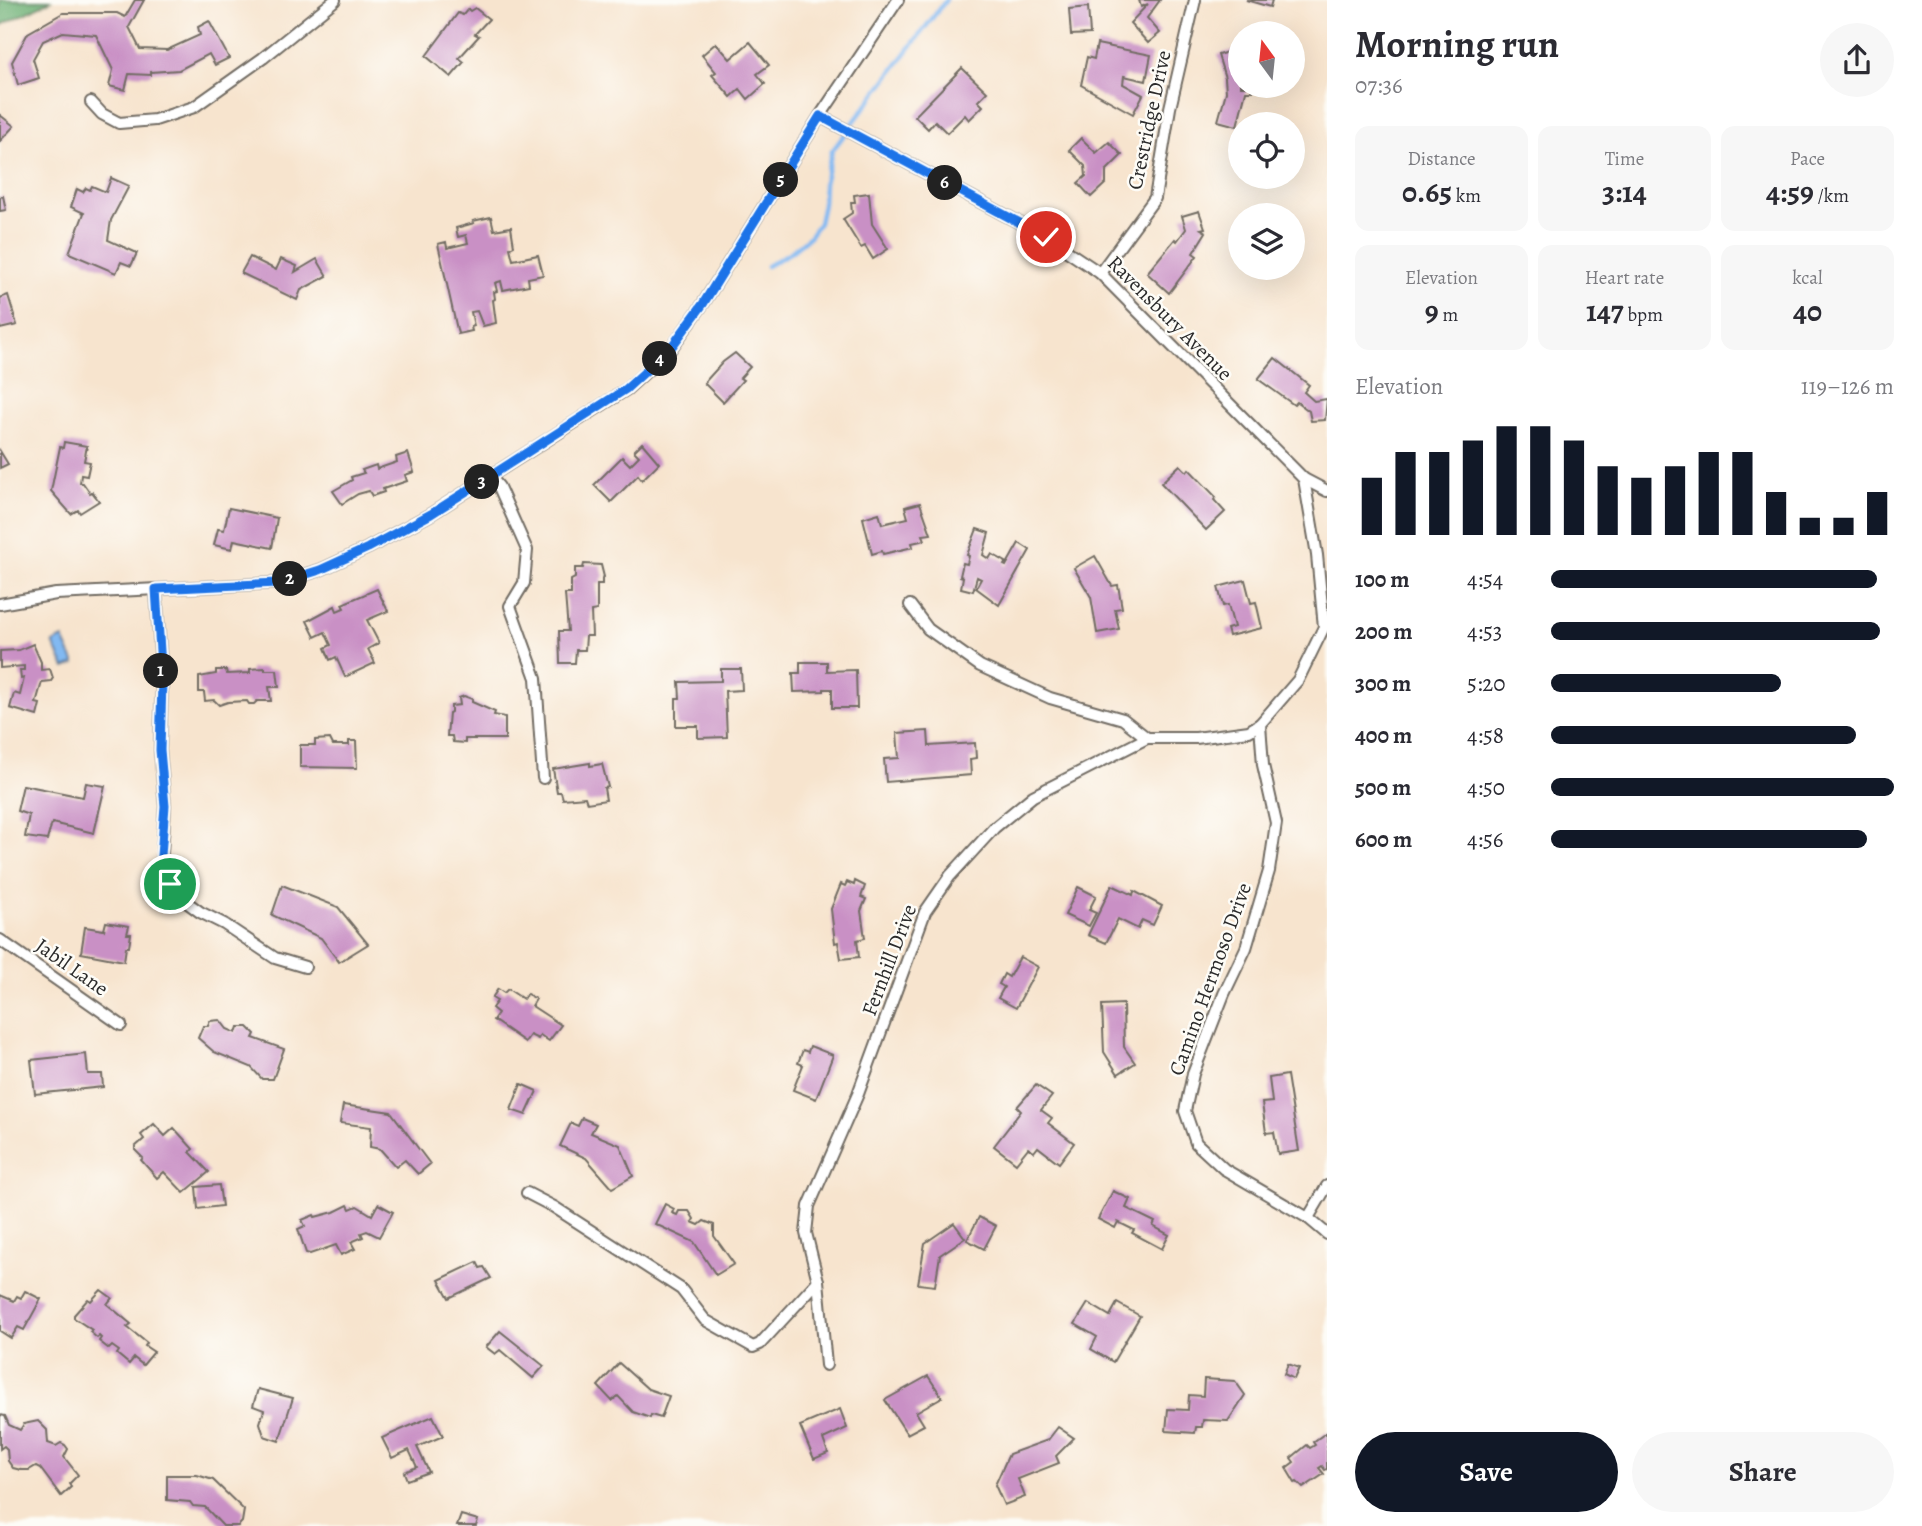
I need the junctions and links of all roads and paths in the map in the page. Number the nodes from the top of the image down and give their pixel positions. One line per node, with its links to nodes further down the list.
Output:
1 (335, 0): 4 (street)
2 (898, 0): 5 (street)
3 (1195, 0): 6 (street, Crestridge Drive)
4 (91, 102)
5 (820, 116): 6 (street, Ravensbury Avenue); 7 (street)
6 (1100, 273): 8 (street, Ravensbury Avenue)
7 (490, 477): 10 (street); 15 (street)
8 (1304, 479): 9 (street, Ravensbury Avenue); 13 (street)
9 (1327, 491)
10 (156, 589): 11 (street); 17 (street)
11 (0, 604)
12 (910, 605): 14 (street)
13 (1260, 723): 14 (street, Fernhill Drive); 21 (street, Camino Hermoso Drive)
14 (1147, 738): 23 (street, Fernhill Drive)
15 (542, 778)
16 (0, 940): 18 (street, Jabil Lane)
17 (305, 967)
18 (121, 1025)
19 (1327, 1185): 21 (street)
20 (527, 1193): 23 (street)
21 (1308, 1218): 22 (street, Camino Hermoso Drive)
22 (1327, 1234)
23 (818, 1281): 24 (street, Fernhill Drive)
24 (826, 1365)

